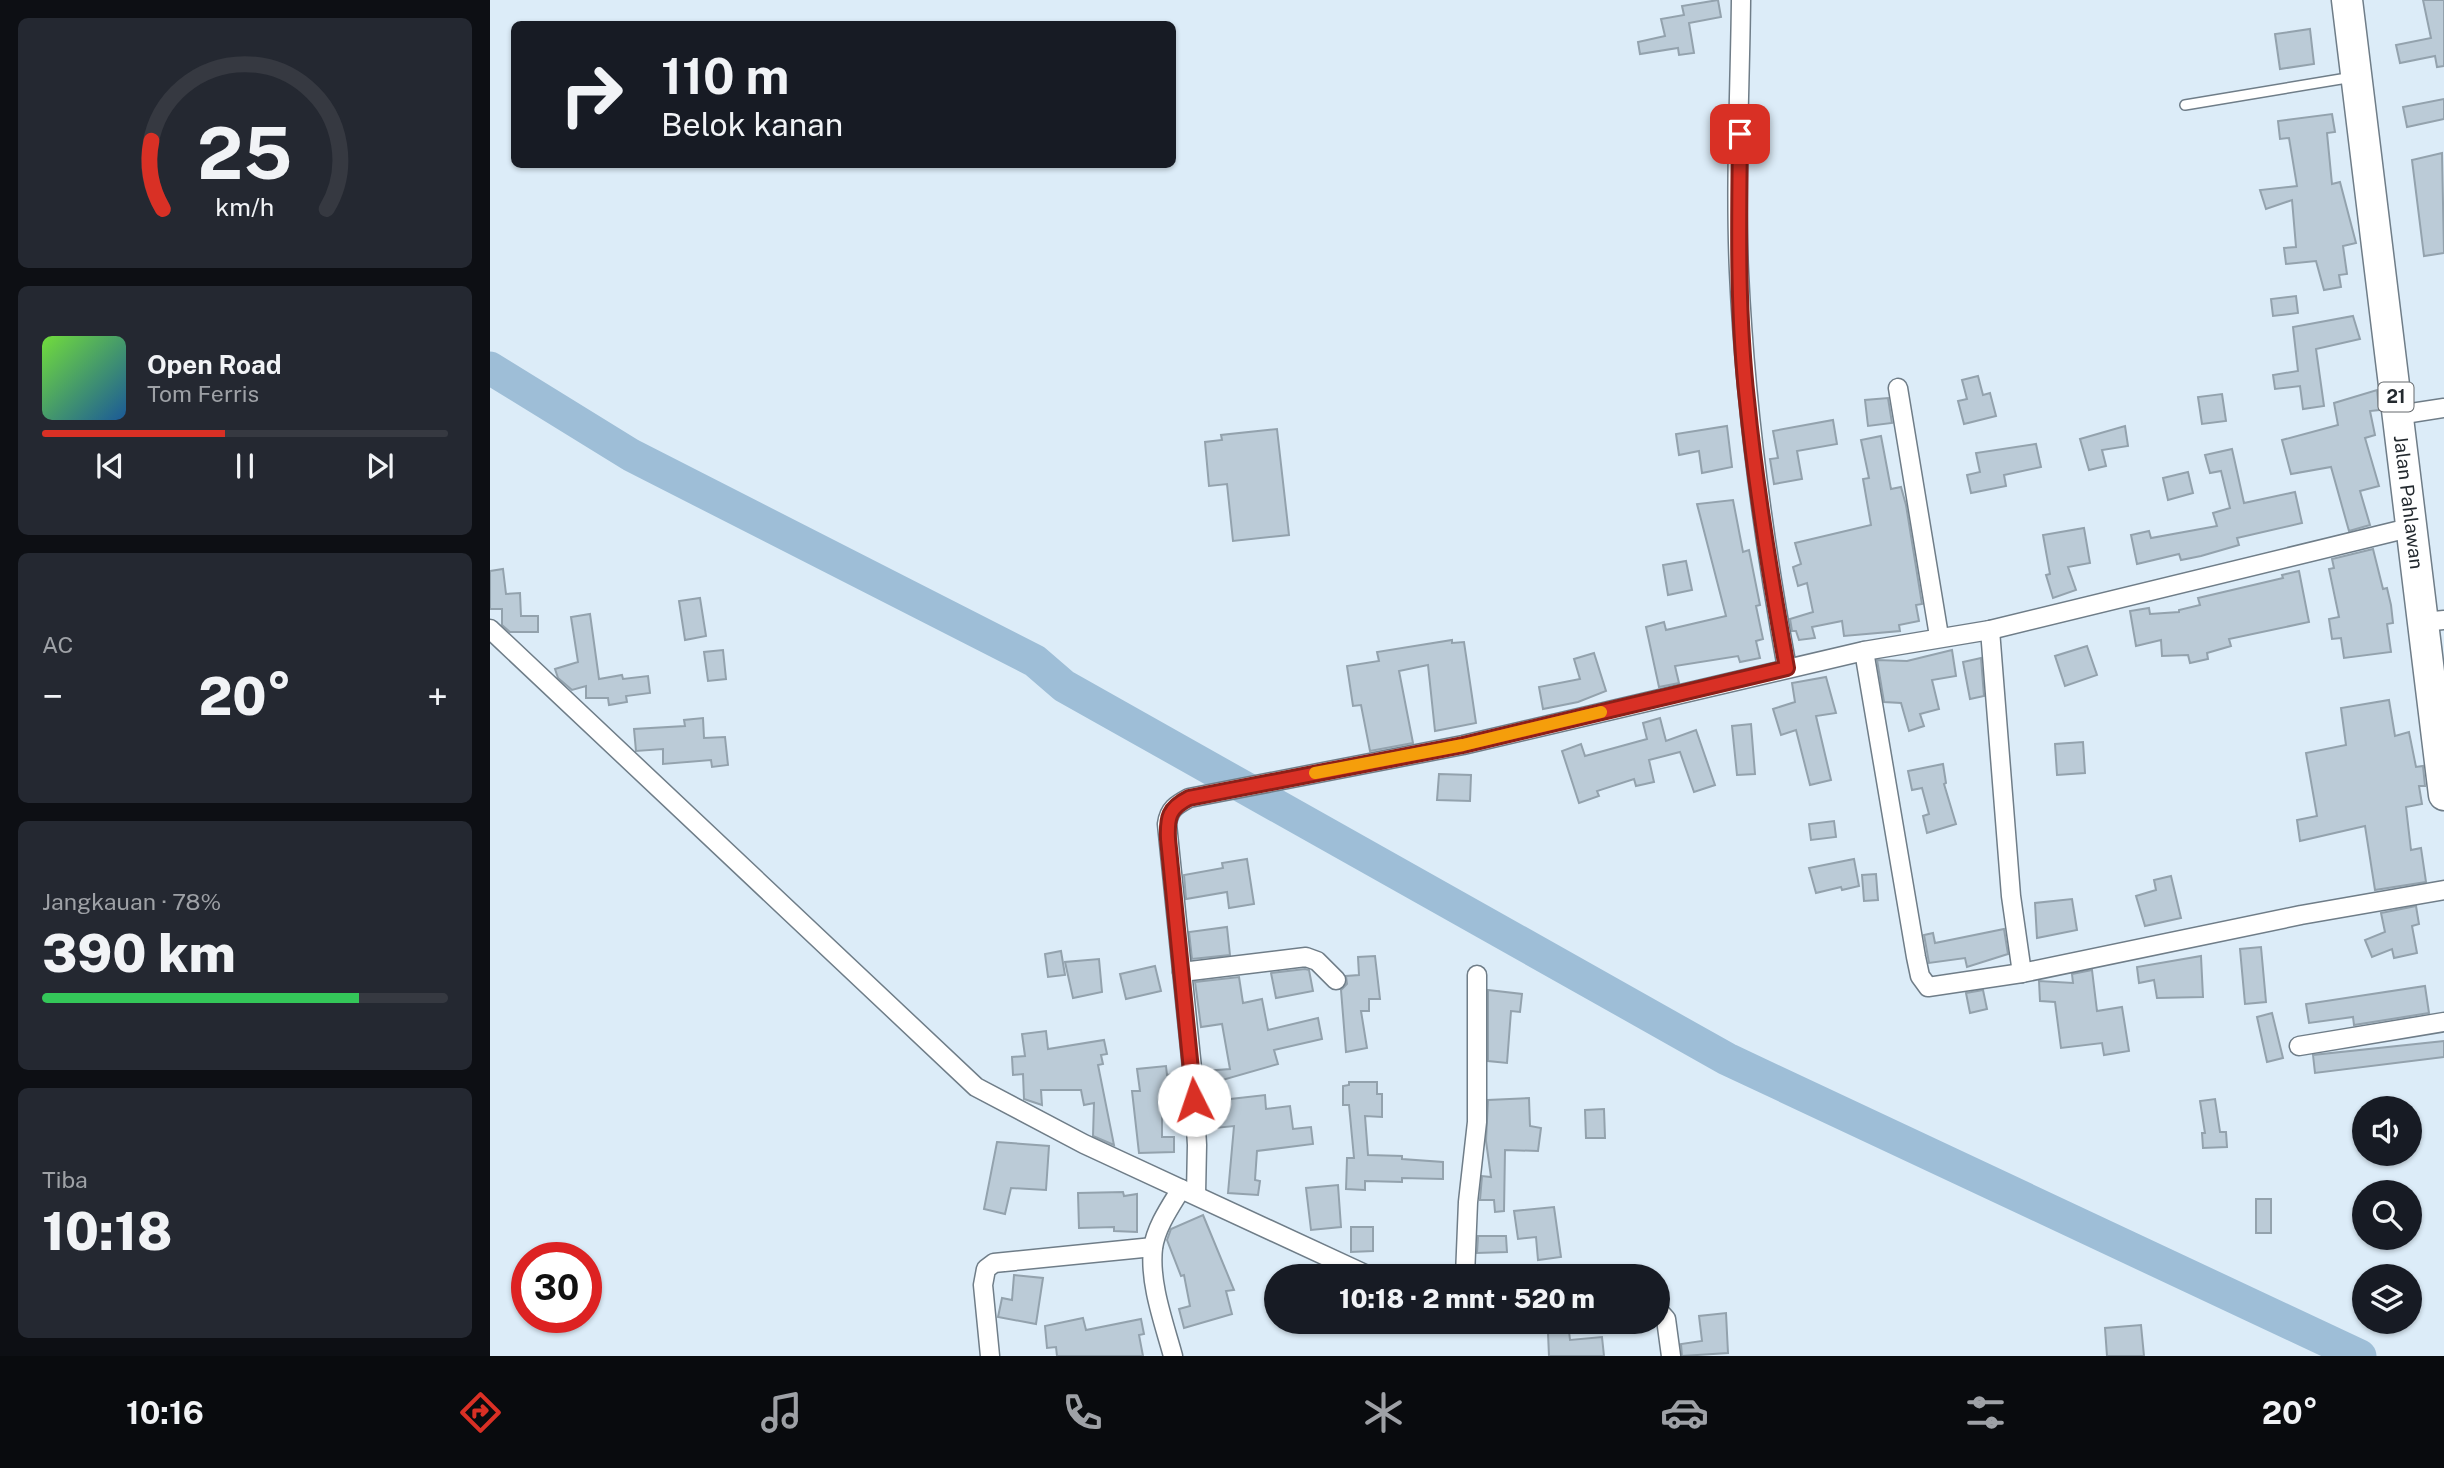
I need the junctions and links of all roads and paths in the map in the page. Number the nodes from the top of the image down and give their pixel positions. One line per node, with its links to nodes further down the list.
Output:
1 (1741, 0): 14 (street)
2 (2347, 0): 3 (highway, Jalan Pahlawan / 21)
3 (2354, 77): 4 (lane); 7 (highway, Jalan Pahlawan / 21)
4 (2185, 105)
5 (1898, 388): 12 (street)
6 (2444, 408): 7 (street)
7 (2398, 415): 8 (highway, Jalan Pahlawan / 21)
8 (2413, 527): 9 (highway, Jalan Pahlawan / 21); 11 (street)
9 (2434, 621): 15 (highway, Jalan Pahlawan / 21)
10 (490, 629): 23 (street)
11 (1990, 630): 12 (street); 18 (street)
12 (1940, 636): 13 (street)
13 (1864, 651): 14 (street); 18 (street)
14 (1787, 668): 17 (street)
15 (2444, 795)
16 (2444, 890): 18 (street)
17 (1182, 972): 20 (street); 23 (street)
18 (2022, 973)
19 (1478, 975): 26 (street)
20 (1336, 980)
21 (2444, 1022): 22 (street)
22 (2300, 1046)
23 (1188, 1192): 24 (street); 25 (street)
24 (1153, 1247): 28 (street); 29 (street)
25 (1343, 1264)
26 (1465, 1264)
27 (1668, 1334): 30 (street)
28 (990, 1356)
29 (1172, 1356)
30 (1671, 1356)

